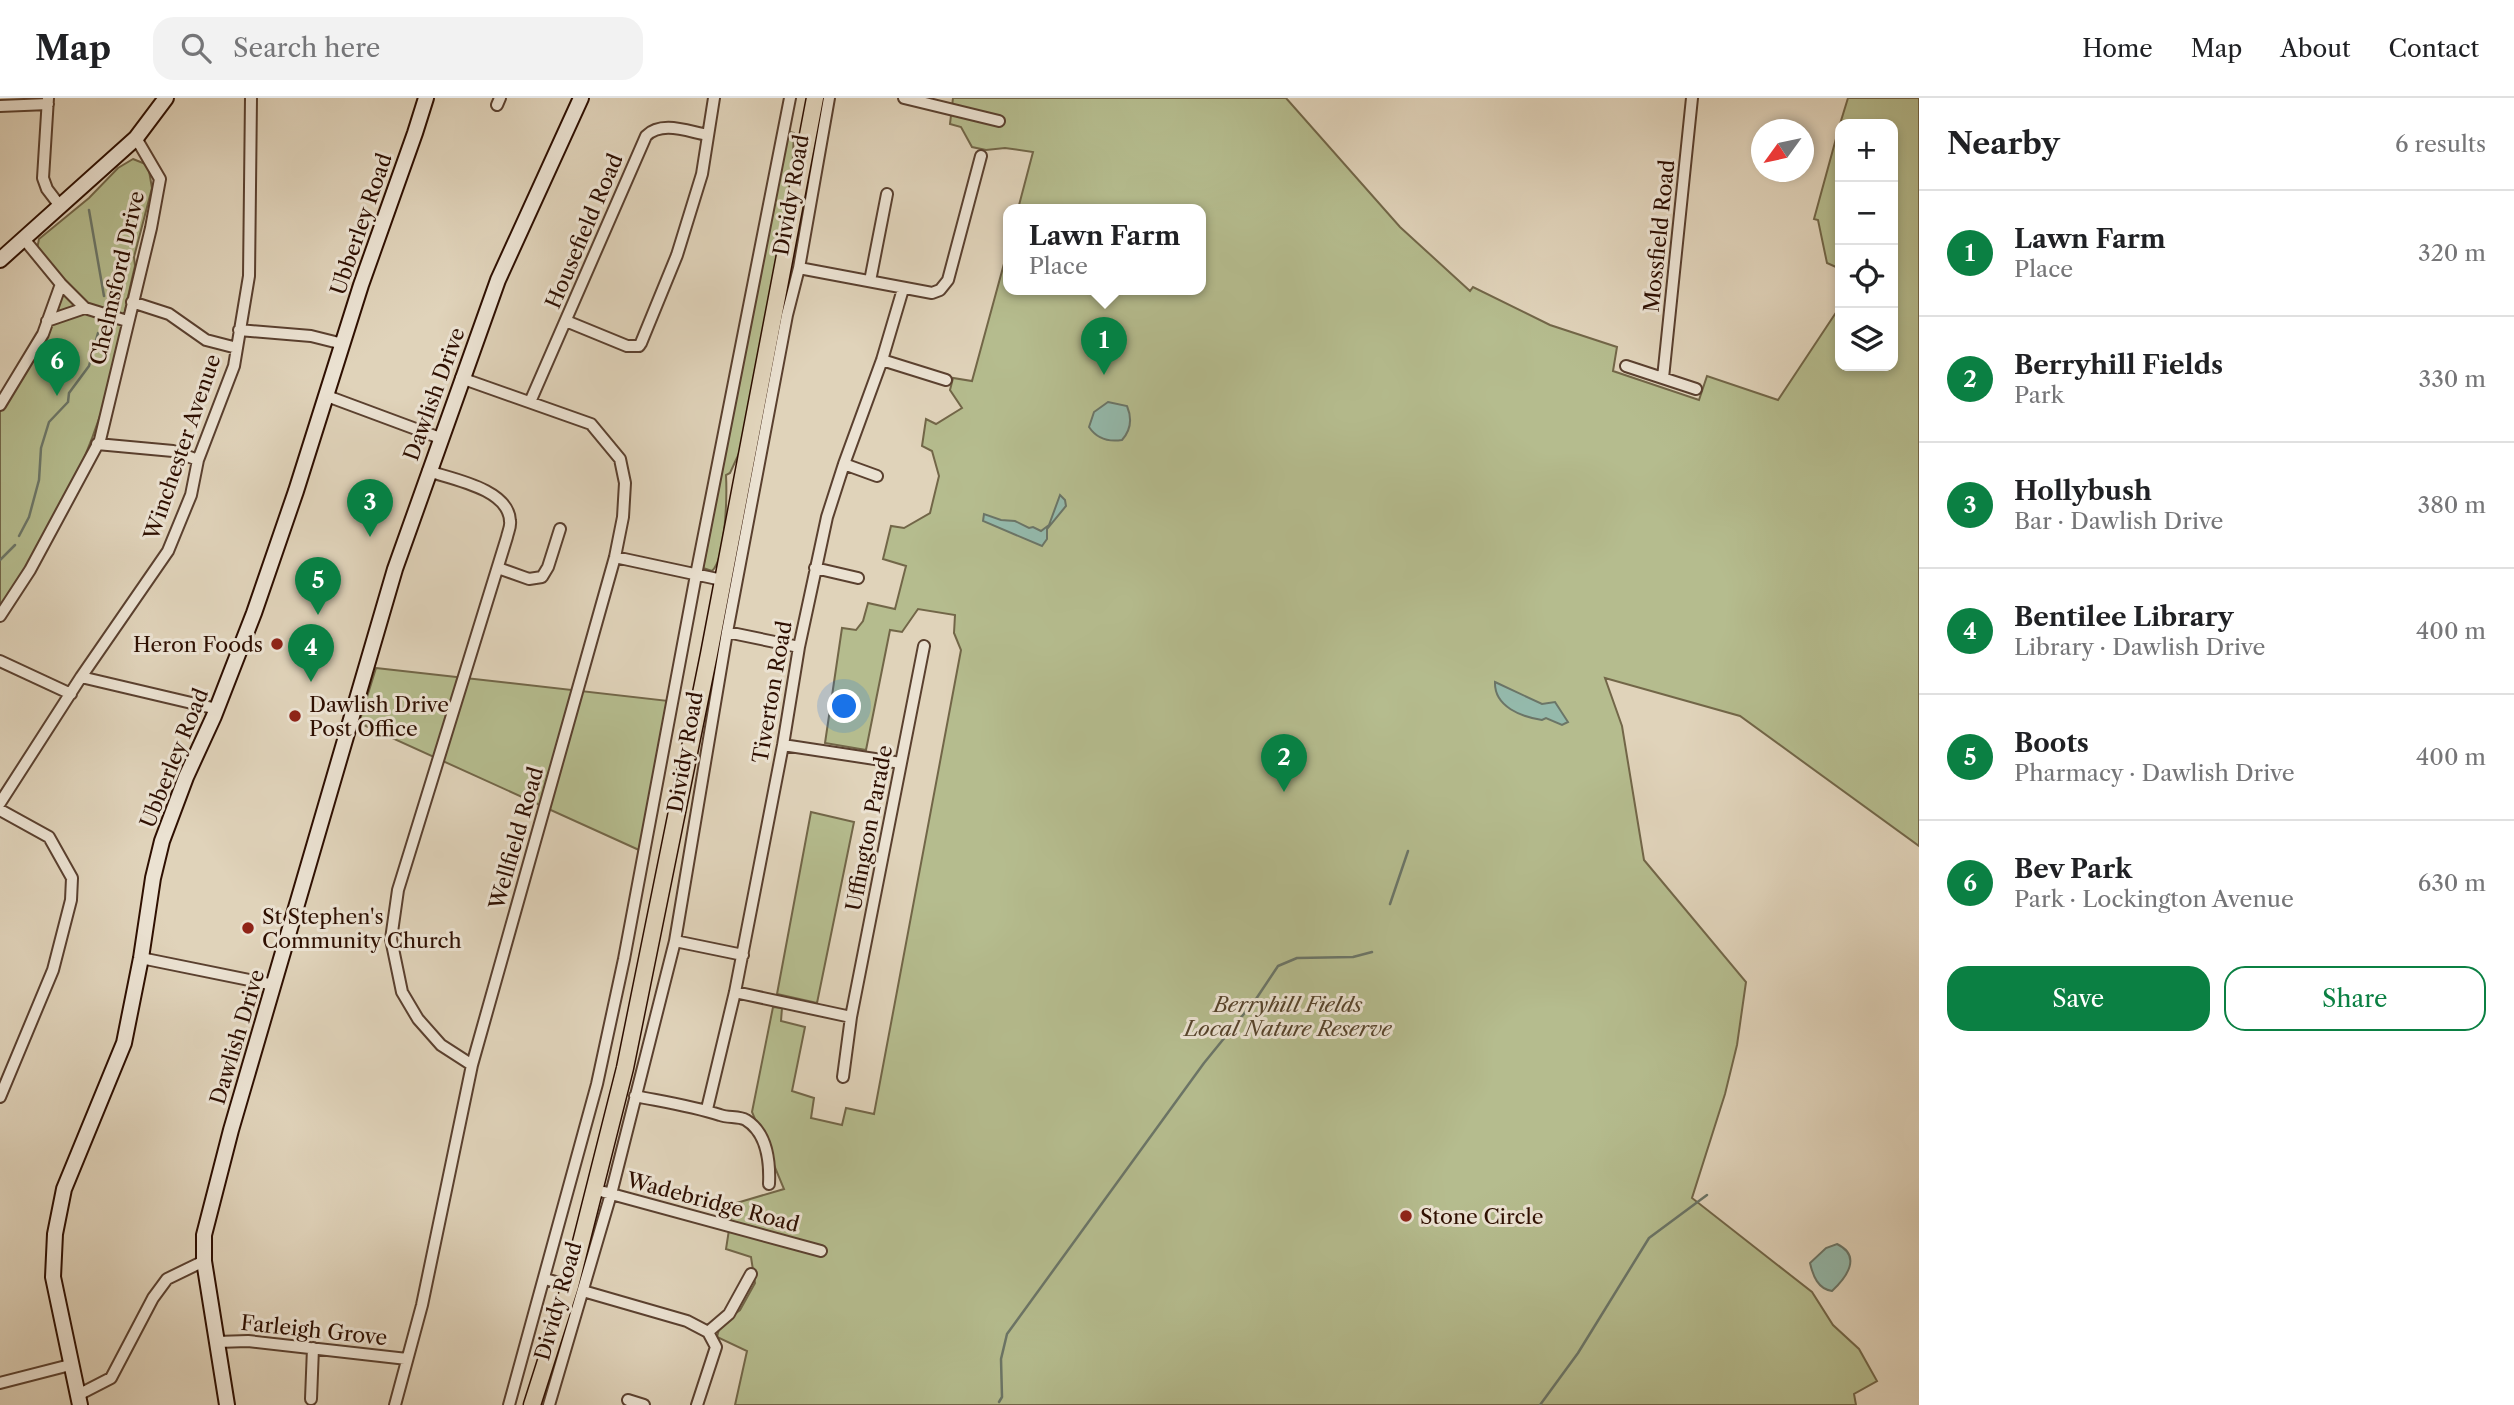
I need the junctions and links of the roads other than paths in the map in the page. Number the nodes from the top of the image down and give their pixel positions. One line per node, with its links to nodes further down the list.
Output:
1 (166, 98): 15 (street)
2 (251, 98): 30 (street, Winchester Avenue)
3 (426, 98): 31 (street, Ubberley Road)
4 (580, 98): 36 (street, Dawlish Drive)
5 (713, 98): 14 (street)
6 (790, 98): 54 (street, Dividy Road)
7 (815, 98): 56 (main road, Dividy Road)
8 (829, 98): 21 (street, Dividy Road)
9 (904, 98): 13 (street)
10 (1692, 98): 37 (street, Mossfield Road)
11 (48, 101): 12 (street); 18 (street)
12 (0, 106)
13 (999, 121)
14 (709, 135): 29 (street, Housefield Road); 29 (street)
15 (136, 138): 18 (street); 25 (street, Chelmsford Drive)
16 (981, 156): 24 (street)
17 (887, 194): 22 (street)
18 (60, 206): 19 (street)
19 (24, 239): 20 (street); 23 (street)
20 (0, 260)
21 (799, 268): 22 (street); 58 (street, Dividy Road)
22 (870, 281): 24 (street)
23 (61, 284): 26 (street); 27 (street)
24 (903, 289): 33 (street, Tiverton Road)
25 (132, 302): 28 (street, Chelmsford Drive); 32 (street)
26 (85, 308): 27 (street); 28 (street)
27 (47, 321): 43 (street)
28 (127, 321): 45 (street, Chelmsford Drive)
29 (566, 321): 42 (street, Housefield Road)
30 (240, 330): 31 (street); 32 (street, Winchester Avenue)
31 (343, 344): 41 (street, Ubberley Road)
32 (237, 348): 46 (street, Winchester Avenue)
33 (882, 360): 35 (street); 47 (street, Tiverton Road)
34 (1626, 366): 37 (street)
35 (931, 377): 38 (street); 40 (street)
36 (461, 378): 42 (street, Wellfield Road); 44 (street, Dawlish Drive)
37 (1663, 378): 39 (street)
38 (946, 380)
39 (1696, 389)
40 (927, 390)
41 (327, 396): 44 (street); 64 (street, Ubberley Road)
42 (530, 402): 51 (street, Wellfield Road)
43 (0, 405)
44 (440, 438): 48 (street, Dawlish Drive)
45 (97, 444): 46 (street); 57 (street, Chelmsford Drive)
46 (198, 460): 62 (street, Winchester Avenue)
47 (844, 464): 49 (street); 53 (street, Tiverton Road)
48 (428, 471): 52 (street); 72 (street, Dawlish Drive)
49 (877, 475)
50 (560, 529): 52 (street)
51 (615, 556): 54 (street); 75 (street, Wellfield Road)
52 (498, 568): 75 (street)
53 (815, 568): 55 (street); 60 (street, Tiverton Road)
54 (696, 575): 56 (street); 86 (street, Dividy Road)
55 (858, 578)
56 (722, 580): 81 (main road, Dividy Road)
57 (0, 616)
58 (727, 632): 60 (street); 69 (street, Dividy Road)
59 (924, 646): 66 (street, Uffington Parade)
60 (799, 647): 65 (street, Tiverton Road)
61 (0, 661): 63 (street)
62 (81, 677): 63 (street, Winchester Avenue); 64 (street)
63 (71, 694): 67 (street, Winchester Avenue)
64 (217, 709): 71 (street, Ubberley Road)
65 (783, 744): 66 (street); 70 (street, Tiverton Road)
66 (901, 763): 74 (street, Uffington Parade)
67 (0, 803)
68 (0, 810): 78 (street)
69 (675, 941): 70 (street); 77 (street, Dividy Road)
70 (743, 955): 73 (street, Tiverton Road)
71 (141, 958): 72 (street); 92 (street, Ubberley Road)
72 (274, 985): 84 (street, Dawlish Drive)
73 (735, 992): 74 (street); 79 (street, Tiverton Road)
74 (852, 1017): 76 (street, Uffington Parade)
75 (472, 1065): 91 (street, Wellfield Road)
76 (843, 1077)
77 (635, 1096): 79 (street); 82 (street, Dividy Road)
78 (0, 1097)
79 (707, 1109): 80 (street)
80 (769, 1184)
81 (594, 1189): 82 (street, Wadebridge Road); 87 (main road, Dividy Road)
82 (611, 1194): 83 (street, Wadebridge Road); 87 (street, Dividy Road)
83 (821, 1251)
84 (204, 1261): 89 (street, Dawlish Drive); 95 (street)
85 (751, 1275): 88 (street)
86 (545, 1279): 87 (street, Dividy Road); 99 (street, Dividy Road)
87 (577, 1289): 88 (street); 100 (main road, Dividy Road); 101 (street, Dividy Road)
88 (708, 1332): 103 (street)
89 (217, 1342): 90 (street, Farleigh Grove); 97 (street, Dawlish Drive)
90 (313, 1348): 91 (street, Farleigh Grove); 94 (street)
91 (407, 1359): 98 (street, Wellfield Road)
92 (71, 1365): 93 (street); 95 (street, Ubberley Road)
93 (0, 1382)
94 (311, 1399)
95 (79, 1400)
96 (628, 1400): 102 (street)
97 (227, 1405)
98 (395, 1405)
99 (509, 1405)
100 (532, 1405)
101 (549, 1405)
102 (644, 1405)
103 (697, 1405)

